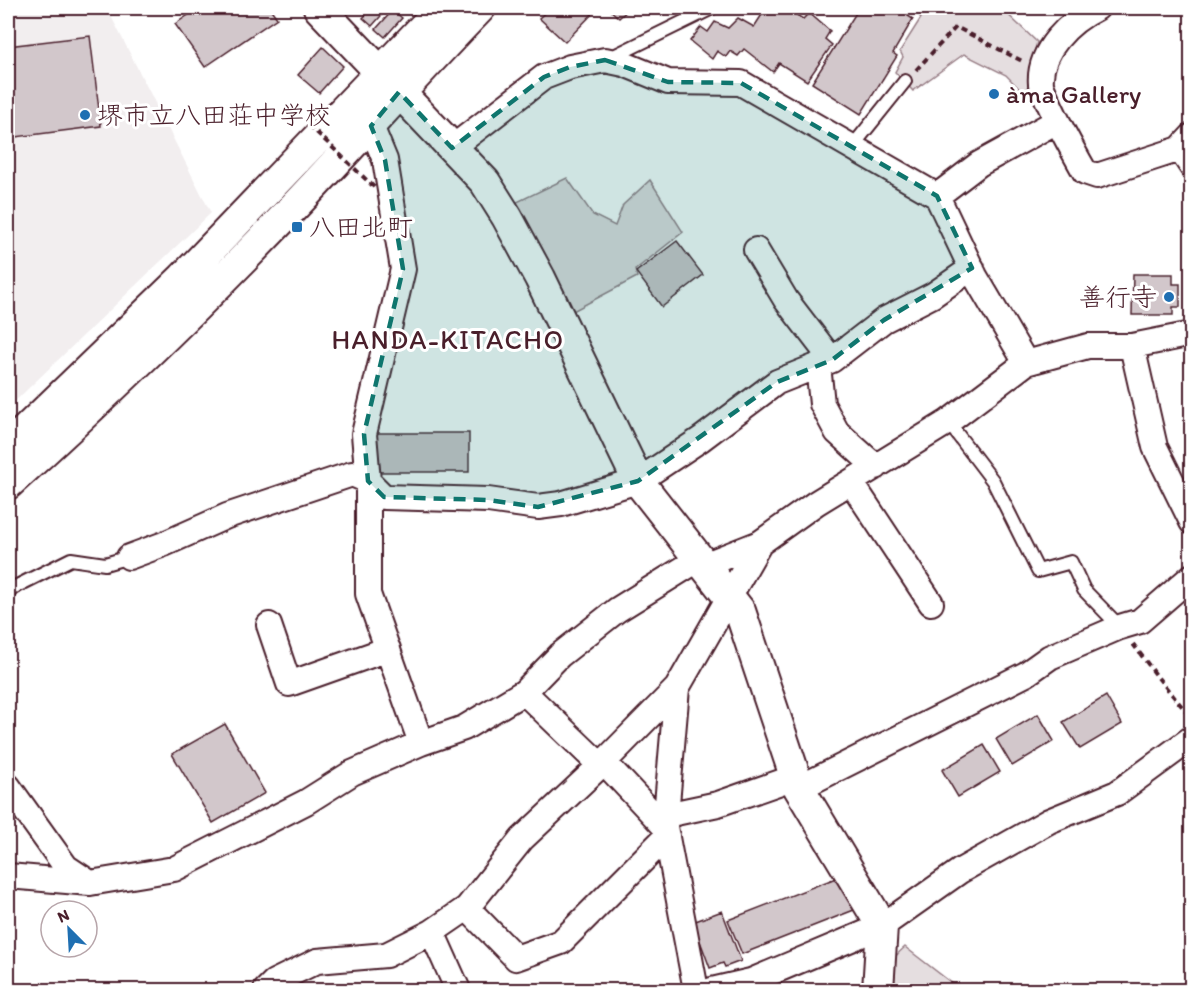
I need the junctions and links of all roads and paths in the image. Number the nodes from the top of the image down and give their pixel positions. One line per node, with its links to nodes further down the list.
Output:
1 (319, 8): 9 (street)
2 (442, 8): 9 (street)
3 (480, 8): 9 (street)
4 (712, 8): 6 (lane)
5 (1096, 8): 7 (street)
6 (605, 60): 13 (street); 14 (street)
7 (1043, 69): 8 (path); 10 (street)
8 (905, 81): 13 (lane)
9 (390, 82): 12 (street); 14 (street); 25 (street)
10 (1057, 121): 15 (street); 17 (street)
11 (309, 125): 16 (path, bridge)
12 (371, 126): 28 (street); 30 (street)
13 (852, 147): 17 (street)
14 (452, 148): 27 (street)
15 (1188, 151)
16 (376, 189)
17 (937, 196): 19 (street)
18 (756, 250): 22 (street)
19 (972, 268): 22 (street); 23 (street)
20 (1191, 334): 21 (street)
21 (1132, 346): 23 (street); 31 (street)
22 (825, 363): 26 (street); 27 (street)
23 (1026, 363): 24 (street)
24 (948, 422): 26 (street); 40 (lane)
25 (8, 447)
26 (876, 468): 29 (street)
27 (638, 481): 28 (street); 34 (street)
28 (368, 482): 33 (street); 41 (street)
29 (851, 482): 32 (street); 38 (street)
30 (8, 483)
31 (1191, 522)
32 (760, 543): 34 (street); 37 (street)
33 (129, 556): 36 (lane)
34 (702, 562): 37 (street); 43 (street)
35 (1191, 576): 40 (street)
36 (8, 593)
37 (730, 599): 42 (street); 48 (street)
38 (931, 603)
39 (269, 625): 41 (street)
40 (1120, 627): 44 (path); 48 (street)
41 (388, 649): 45 (street)
42 (677, 688): 47 (street); 50 (street)
43 (524, 693): 45 (street); 47 (street)
44 (1191, 717)
45 (421, 742): 52 (street)
46 (1188, 746): 54 (street)
47 (602, 764): 50 (street); 53 (street)
48 (797, 783): 50 (street); 54 (street)
49 (8, 786): 52 (street)
50 (666, 826): 53 (street); 58 (street)
51 (8, 876): 52 (street)
52 (90, 883)
53 (467, 908): 55 (street)
54 (882, 926): 59 (street); 60 (street)
55 (432, 932): 56 (street); 57 (street)
56 (266, 990)
57 (458, 990)
58 (696, 990)
59 (712, 990)
60 (878, 990)

